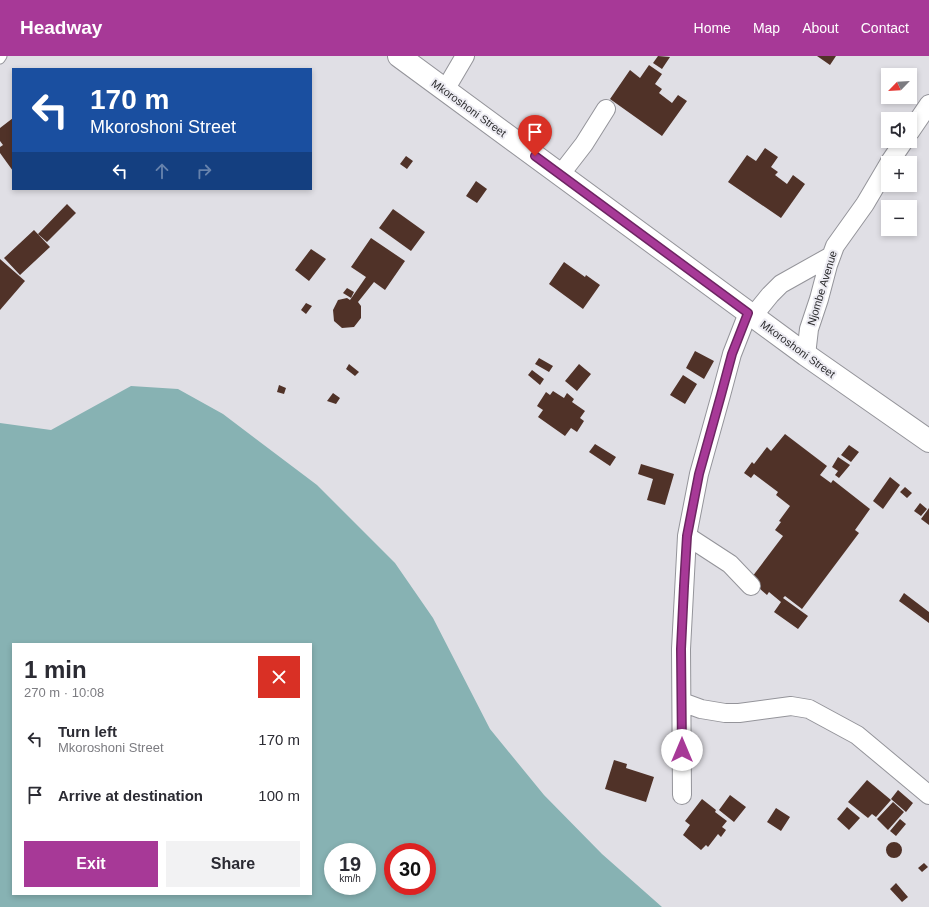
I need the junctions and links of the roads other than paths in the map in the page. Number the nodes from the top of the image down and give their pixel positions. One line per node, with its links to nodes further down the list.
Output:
1 (2, 56): 4 (lane)
2 (399, 56): 5 (street, Mkoroshoni Street)
3 (465, 56): 5 (street)
4 (0, 59)
5 (445, 90): 9 (street, Mkoroshoni Street)
6 (929, 104): 8 (street)
7 (606, 109): 9 (street)
8 (917, 122)
9 (560, 175): 12 (street, Mkoroshoni Street)
10 (881, 177): 11 (street, Njombe Avenue)
11 (831, 256): 12 (street); 13 (street, Njombe Avenue)
12 (750, 314): 13 (street, Mkoroshoni Street); 15 (street)
13 (806, 355): 14 (street, Mkoroshoni Street)
14 (929, 441)
15 (687, 536): 16 (street); 17 (street)
16 (751, 586)
17 (682, 702): 18 (street); 19 (street)
18 (682, 795)
19 (929, 795)

